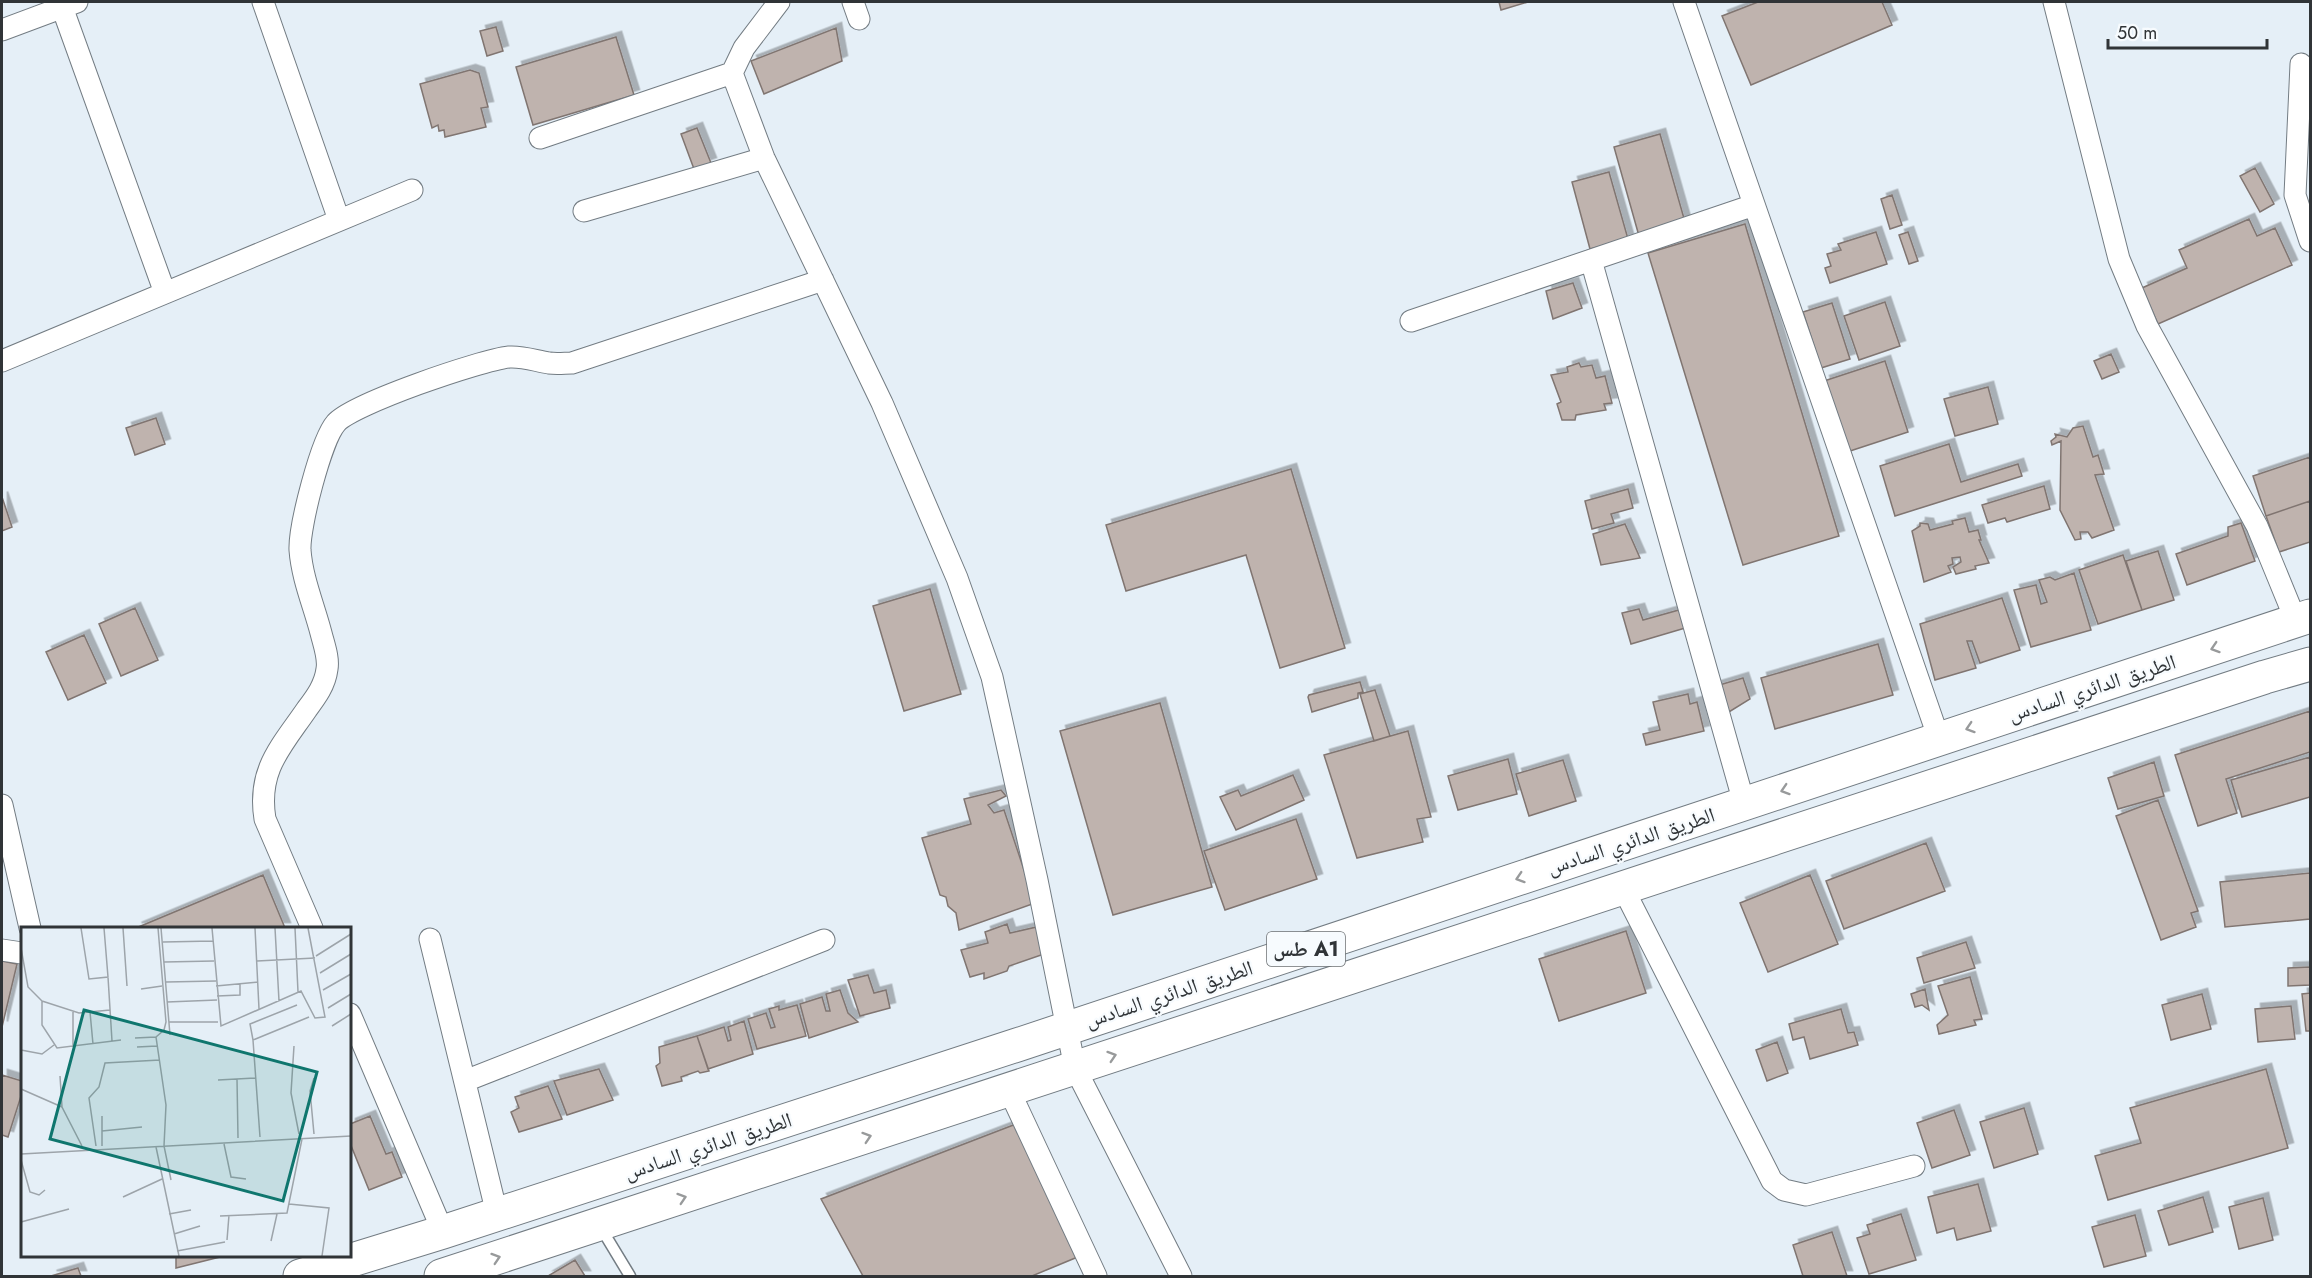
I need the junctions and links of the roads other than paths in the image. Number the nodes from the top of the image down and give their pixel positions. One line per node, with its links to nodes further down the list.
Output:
1 (263, 2): 14 (street)
2 (779, 2): 8 (street)
3 (1684, 2): 12 (street)
4 (2054, 2): 21 (street)
5 (70, 4): 6 (street); 18 (street)
6 (2, 30)
7 (2301, 64): 15 (street)
8 (732, 73): 9 (street); 10 (street)
9 (540, 138)
10 (764, 158): 13 (street); 17 (street)
11 (412, 190): 14 (street)
12 (1754, 205): 16 (street); 25 (street)
13 (584, 211)
14 (339, 220): 18 (street)
15 (2310, 241)
16 (1591, 260): 19 (street); 26 (street)
17 (823, 280): 30 (street); 36 (street)
18 (165, 293): 20 (street)
19 (1411, 321)
20 (2, 361)
21 (2303, 619): 22 (highway, الطريق الدائري السادس / طس A1)
22 (2252, 636): 24 (highway); 25 (highway, الطريق الدائري السادس / طس A1, one-way to 25)
23 (2310, 664): 24 (highway, الطريق الدائري السادس / طس A1)
24 (2265, 677): 28 (highway, الطريق الدائري السادس / طس A1)
25 (1939, 739): 26 (highway, الطريق الدائري السادس / طس A1, one-way to 26)
26 (1744, 803): 36 (highway, الطريق الدائري السادس / طس A1, one-way to 36)
27 (2, 805): 29 (street)
28 (1623, 888): 37 (highway, الطريق الدائري السادس / طس A1, one-way to 28); 40 (street)
29 (30, 927)
30 (312, 927)
31 (430, 939): 38 (street)
32 (824, 940): 38 (street)
33 (2, 950): 34 (street)
34 (21, 953)
35 (351, 1016): 43 (street)
36 (1066, 1029): 37 (street); 41 (highway, الطريق الدائري السادس / طس A1)
37 (1075, 1068): 39 (highway, الطريق الدائري السادس / طس A1); 50 (street)
38 (465, 1081): 41 (street)
39 (1009, 1090): 42 (highway, الطريق الدائري السادس / طس A1, one-way to 39); 49 (street)
40 (1914, 1166)
41 (497, 1214): 43 (highway, الطريق الدائري السادس / طس A1)
42 (599, 1225): 47 (highway, الطريق الدائري السادس / طس A1, one-way to 42); 48 (lane)
43 (443, 1232): 44 (highway, الطريق الدائري السادس / طس A1)
44 (351, 1256)
45 (347, 1257): 46 (highway, الطريق الدائري السادس / طس A1)
46 (308, 1267)
47 (441, 1276)
48 (630, 1276)
49 (1096, 1276)
50 (1181, 1276)

